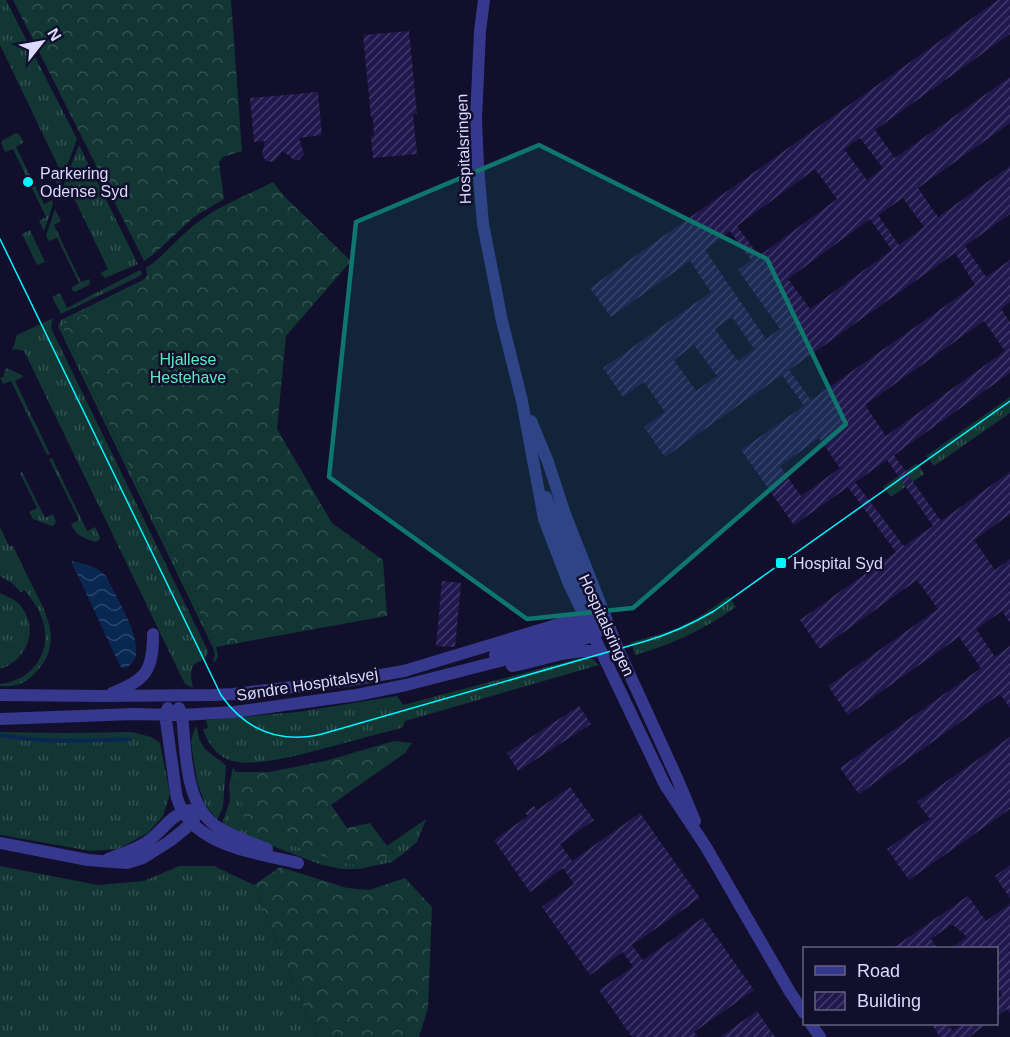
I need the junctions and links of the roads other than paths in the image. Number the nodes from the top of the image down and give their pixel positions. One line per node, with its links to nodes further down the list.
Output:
1 (483, 0): 2 (street, Hospitalsringen)
2 (522, 401): 3 (street, Hospitalsringen); 3 (street, Hospitalsringen)
3 (595, 622): 5 (street, Hospitalsringen); 6 (street, Søndre Hospitalsvej); 9 (street, Søndre Hospitalsvej); 17 (street, Hospitalsringen)
4 (153, 634): 8 (street)
5 (600, 651): 6 (street); 17 (street, Hospitalsringen)
6 (440, 676): 11 (street, Søndre Hospitalsvej)
7 (0, 695): 8 (street, Søndre Hospitalsvej)
8 (104, 696): 9 (street, Søndre Hospitalsvej)
9 (173, 696): 10 (street); 11 (street)
10 (165, 714): 11 (street, Søndre Hospitalsvej); 12 (street, Søndre Hospitalsvej); 14 (street)
11 (182, 715): 13 (street)
12 (0, 719)
13 (199, 808): 14 (street); 15 (street); 15 (street)
14 (183, 811): 15 (street); 18 (street)
15 (192, 823): 18 (street)
16 (0, 843): 18 (street)
17 (706, 847): 19 (street, Hospitalsringen)
18 (102, 862)
19 (803, 1012)

